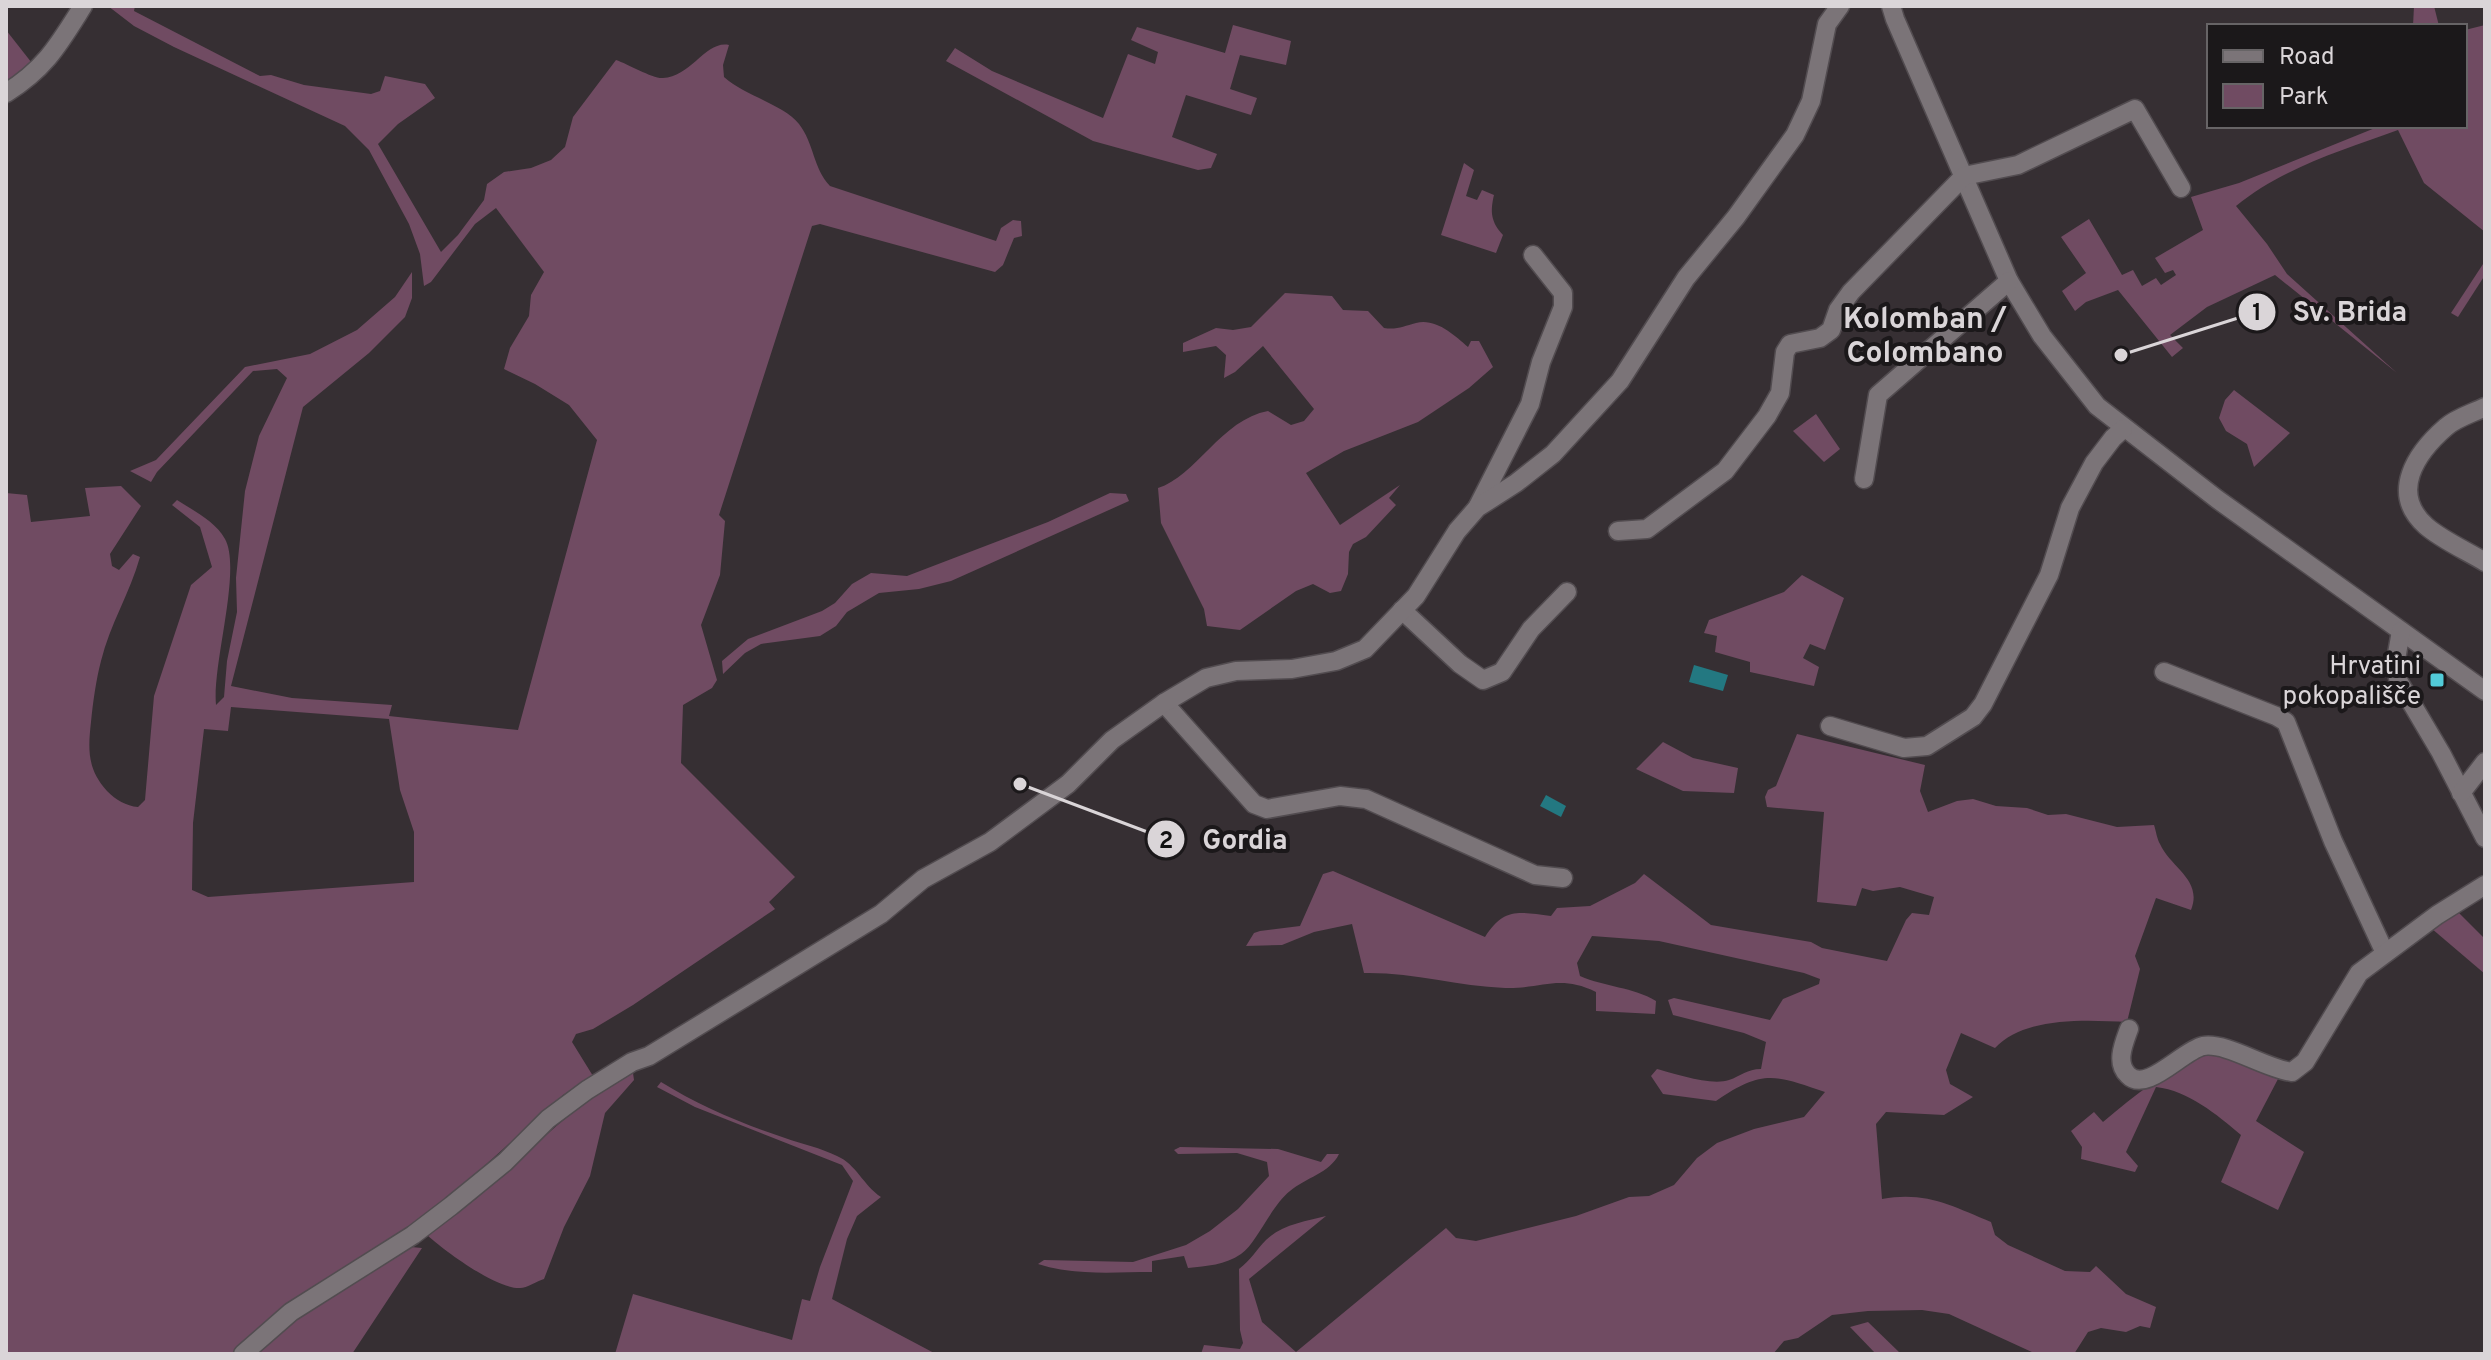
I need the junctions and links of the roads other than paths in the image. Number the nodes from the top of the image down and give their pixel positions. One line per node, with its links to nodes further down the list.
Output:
1 (83, 6): 5 (street)
2 (1840, 6): 4 (street)
3 (1889, 10): 6 (street)
4 (1827, 15): 13 (street)
5 (6, 93)
6 (1964, 176): 7 (street); 9 (street); 14 (street)
7 (2181, 188)
8 (1533, 255): 13 (street)
9 (2009, 281): 11 (street); 12 (street)
10 (2485, 407): 15 (street)
11 (2123, 429): 18 (street); 22 (street)
12 (1864, 479)
13 (1477, 508): 17 (street)
14 (1618, 531)
15 (2485, 562)
16 (1567, 592): 17 (street)
17 (1402, 610): 21 (street)
18 (2401, 631): 20 (street); 24 (street)
19 (2164, 672): 28 (street)
20 (2485, 691)
21 (1164, 703): 26 (street); 30 (street)
22 (1830, 726)
23 (2485, 762): 24 (street)
24 (2461, 793): 25 (street)
25 (2485, 838)
26 (1563, 878)
27 (2485, 885): 28 (street)
28 (2385, 953): 29 (street)
29 (2129, 1029)
30 (243, 1354)

